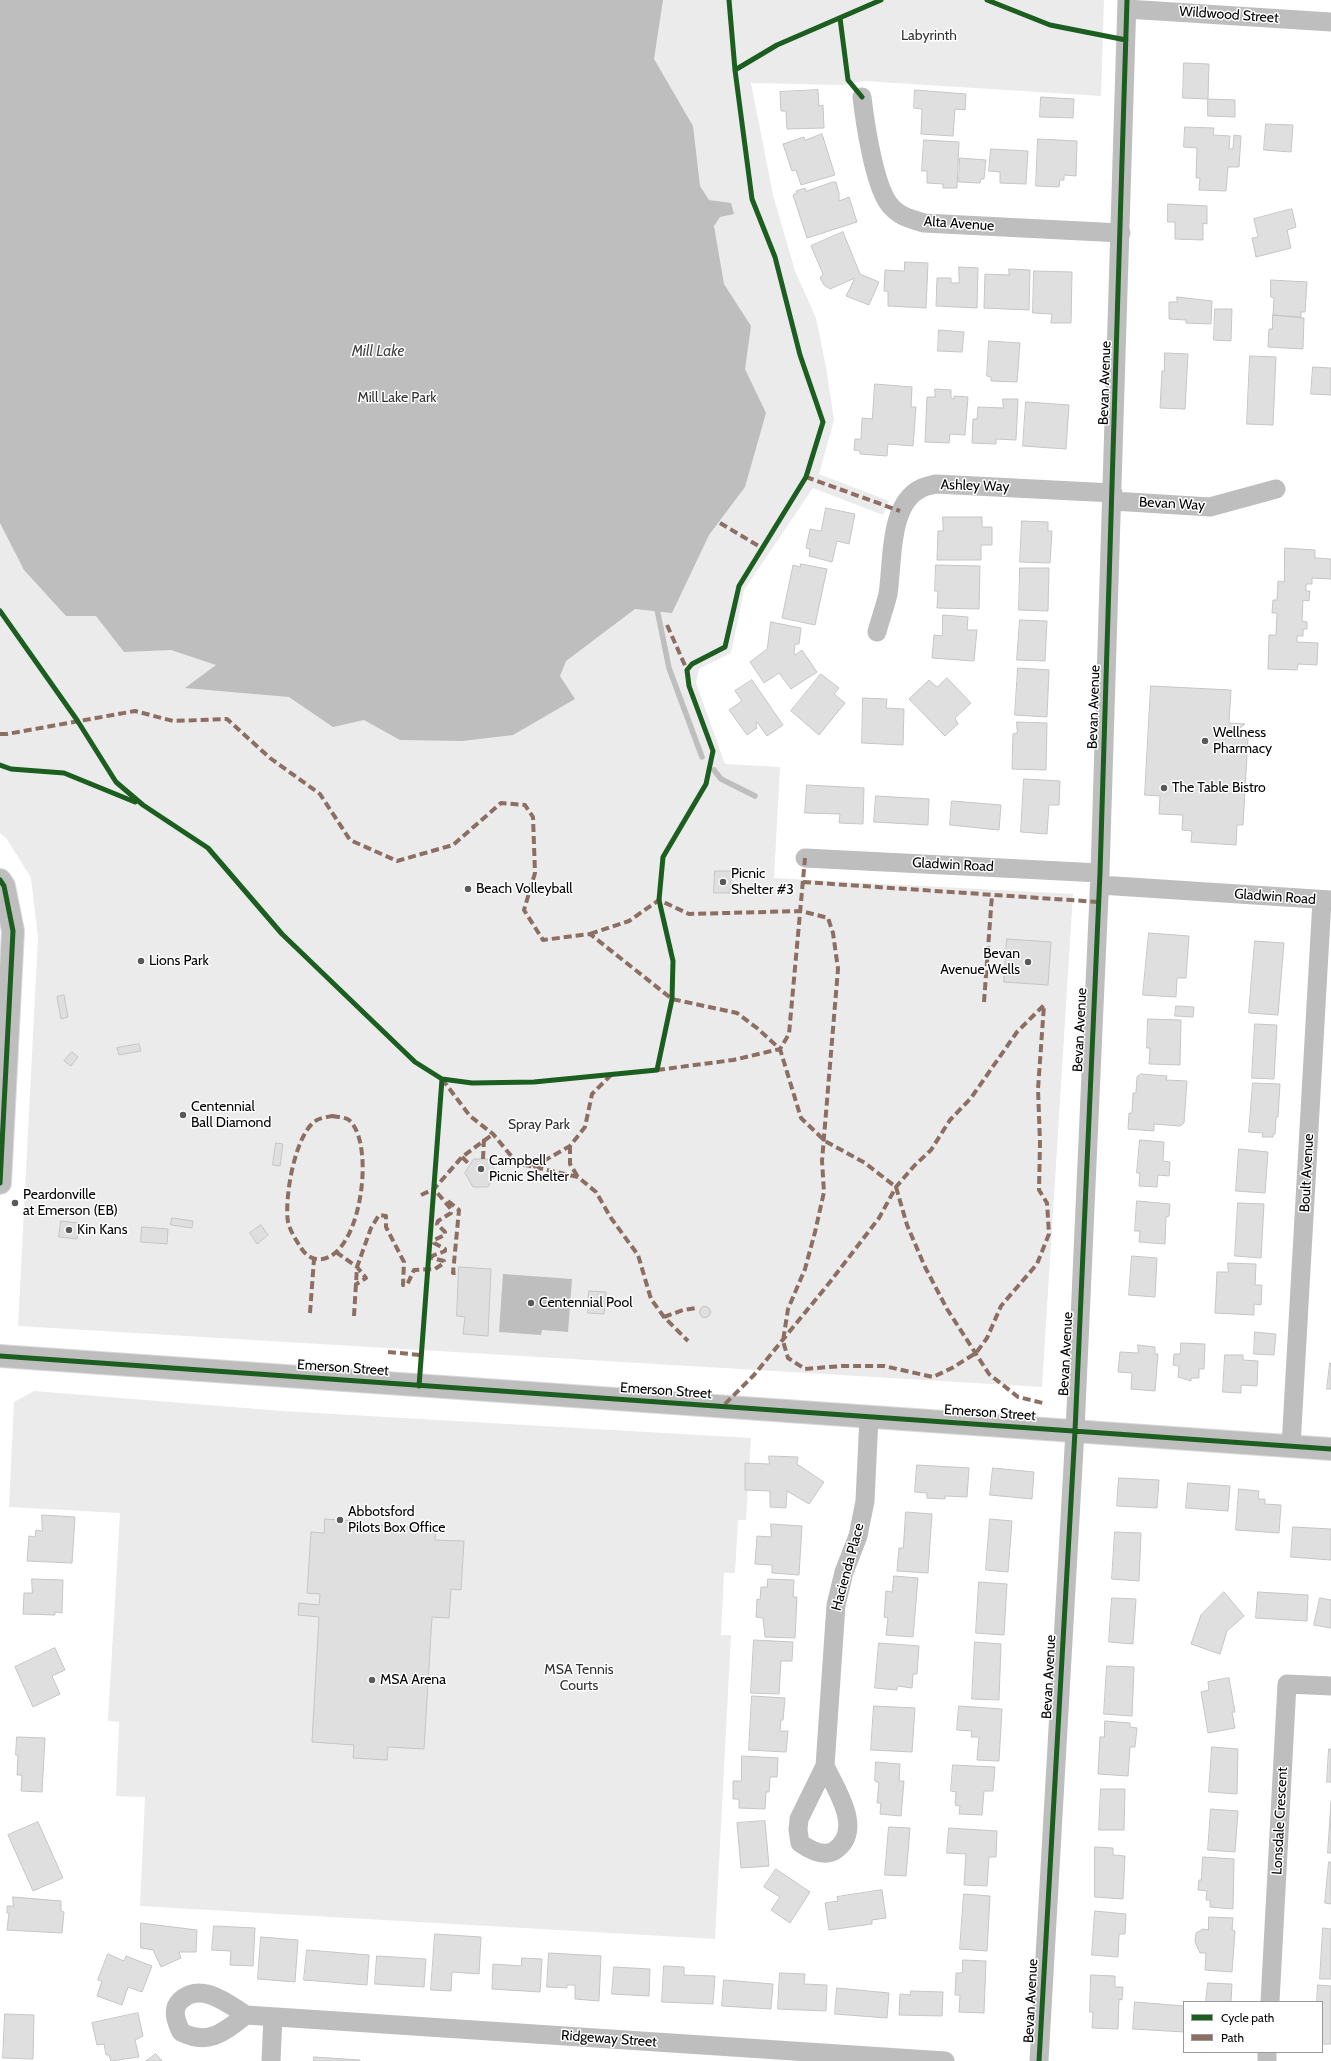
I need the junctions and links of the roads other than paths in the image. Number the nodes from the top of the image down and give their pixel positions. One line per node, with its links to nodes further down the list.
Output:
1 (1127, 4): 2 (street, Wildwood Street); 4 (street, Bevan Avenue)
2 (1331, 22)
3 (862, 97): 4 (street, Alta Avenue)
4 (1121, 233): 6 (street, Bevan Avenue)
5 (1276, 489): 6 (street, Bevan Way)
6 (1113, 497): 7 (street, Ashley Way); 9 (street, Bevan Avenue)
7 (877, 632)
8 (805, 858): 9 (street, Gladwin Road)
9 (1100, 879): 11 (street, Gladwin Road); 15 (street, Bevan Avenue)
10 (0, 880): 12 (main road)
11 (1327, 900): 16 (street, Boult Avenue)
12 (0, 1183)
13 (0, 1356): 14 (main road, Emerson Street)
14 (868, 1417): 15 (main road, Emerson Street); 19 (street, Hacienda Place)
15 (1075, 1431): 16 (main road, Emerson Street); 25 (street, Bevan Avenue)
16 (1291, 1446): 17 (main road, Emerson Street)
17 (1331, 1449)
18 (1331, 1686): 20 (street, Lonsdale Crescent)
19 (825, 1766)
20 (1270, 2001)
21 (246, 2015): 22 (street, Ridgeway Street)
22 (274, 2017): 23 (street); 24 (street, Ridgeway Street)
23 (271, 2061)
24 (945, 2061)
25 (1039, 2061)

